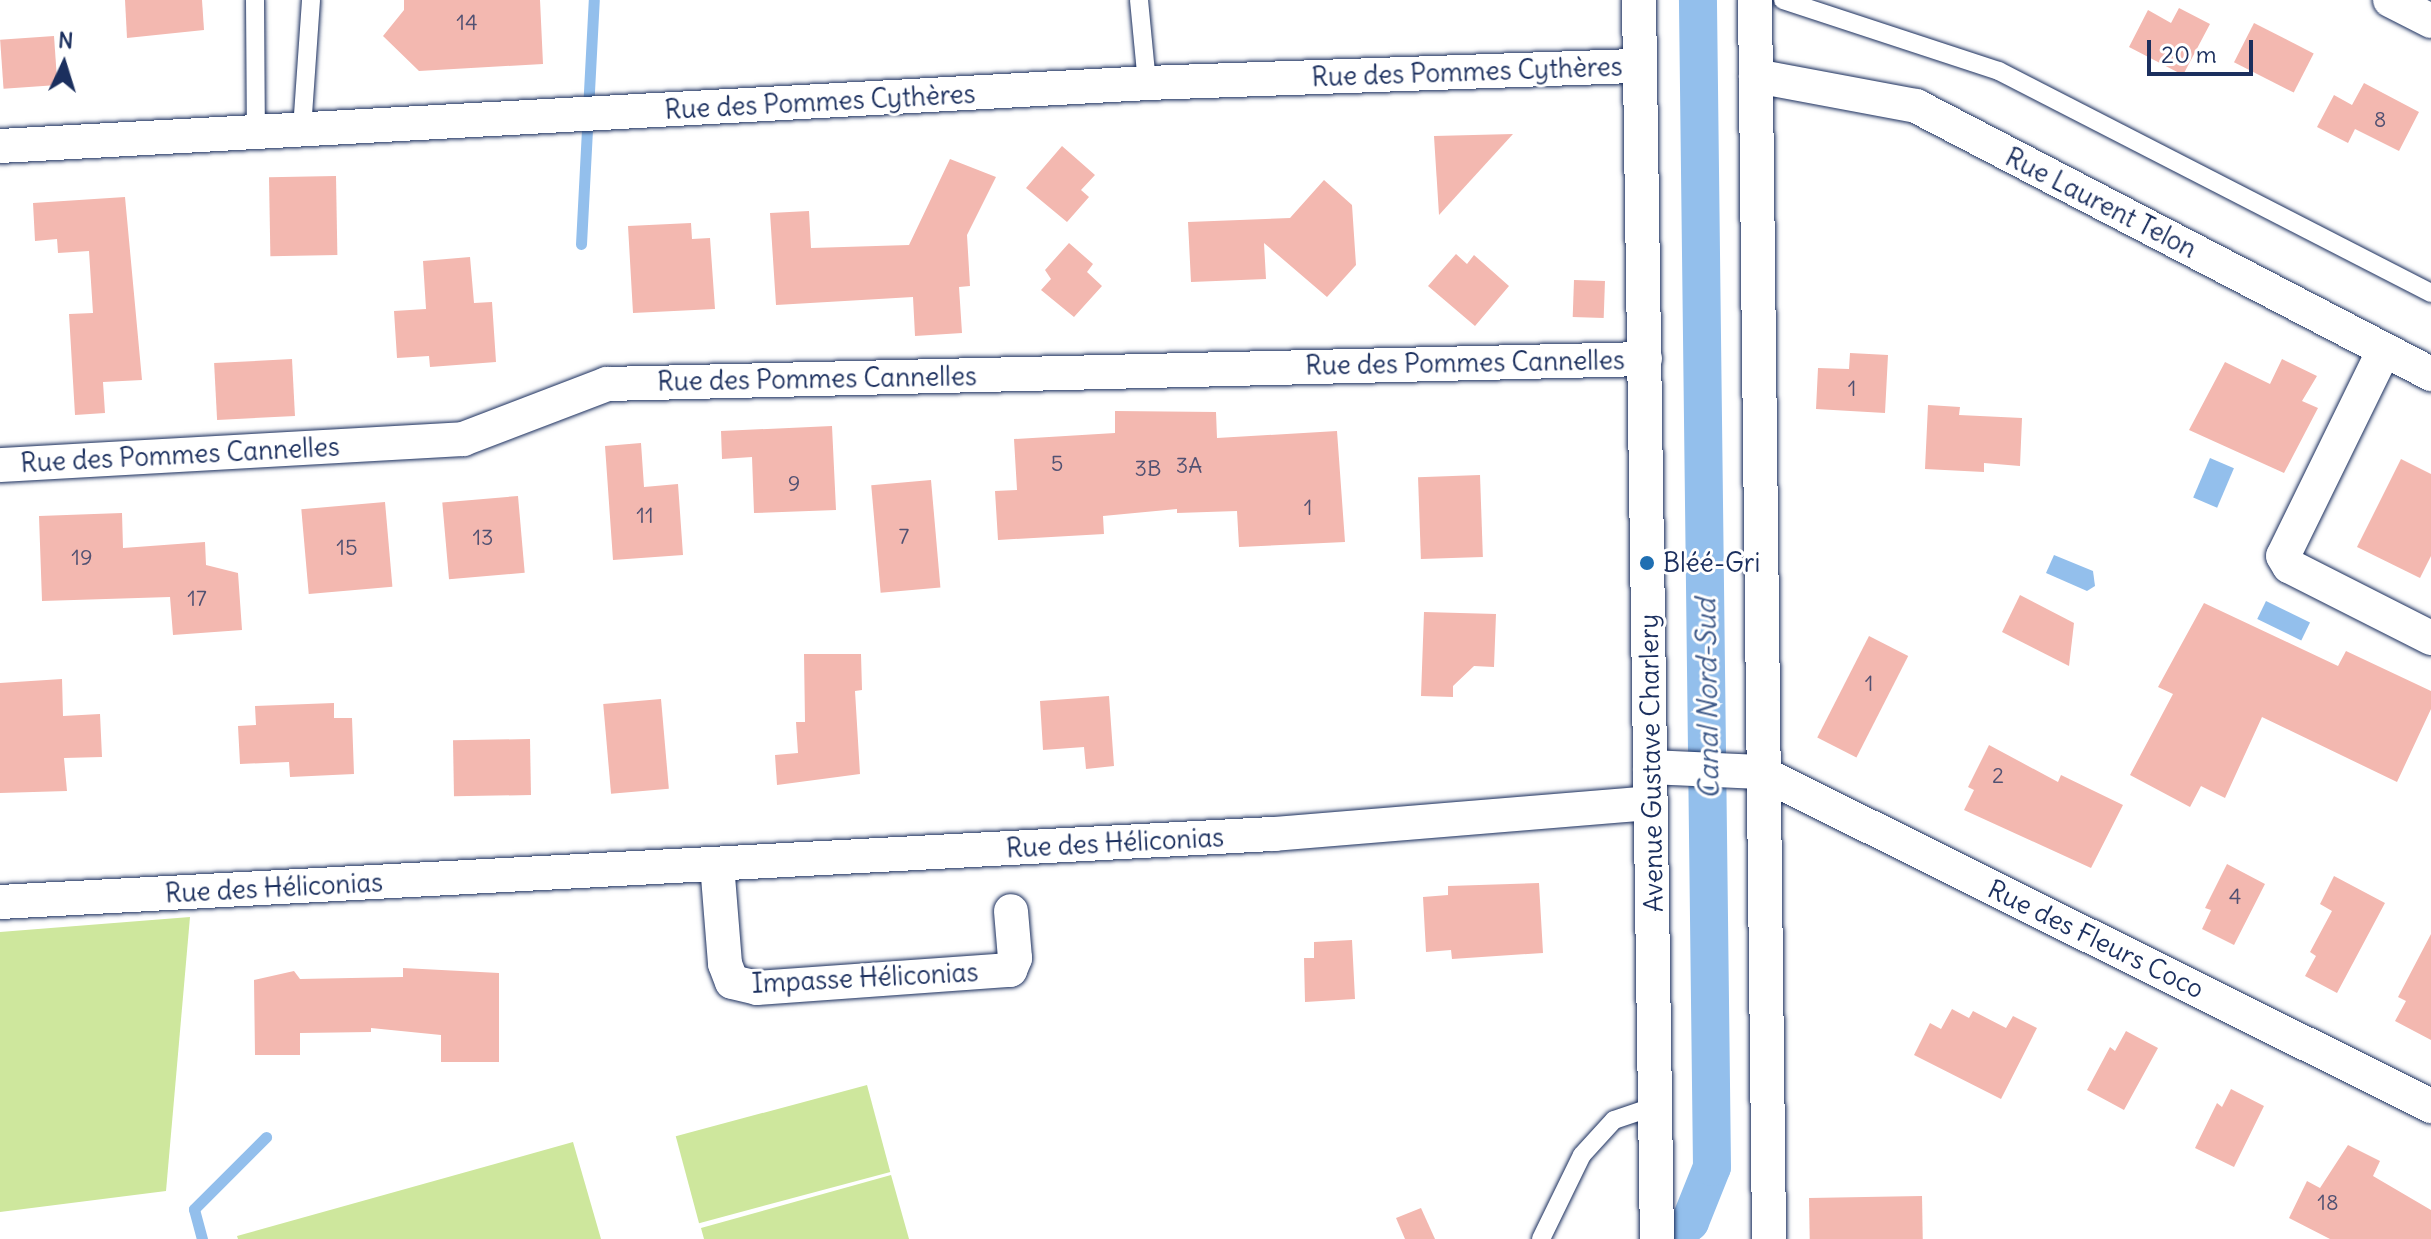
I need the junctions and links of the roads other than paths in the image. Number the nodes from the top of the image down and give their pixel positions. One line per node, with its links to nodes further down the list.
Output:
1 (255, 0): 13 (lane)
2 (311, 0): 12 (lane)
3 (1139, 0): 11 (lane)
4 (1639, 0): 9 (street, Avenue Gustave Charlery)
5 (1755, 0): 10 (street)
6 (1783, 0): 15 (lane)
7 (2390, 0): 8 (street)
8 (2431, 21)
9 (1640, 66): 11 (street, Rue des Pommes Cythères); 17 (street, Avenue Gustave Charlery)
10 (1756, 76): 16 (street, Rue Laurent Telon); 22 (street)
11 (1147, 83): 12 (street, Rue des Pommes Cythères)
12 (302, 129): 13 (street, Rue des Pommes Cythères)
13 (256, 131): 14 (street, Rue des Pommes Cythères)
14 (0, 146)
15 (2431, 293)
16 (2384, 350): 18 (street, Rue Laurent Telon); 20 (street)
17 (1645, 359): 19 (street, Rue des Pommes Cannelles); 21 (street, Avenue Gustave Charlery)
18 (2431, 374)
19 (0, 465)
20 (2431, 638)
21 (1658, 768): 22 (street); 23 (street, Avenue Gustave Charlery)
22 (1753, 771): 28 (street, Rue des Fleurs Coco); 31 (street)
23 (1651, 803): 24 (street, Rue des Héliconias); 27 (street, Avenue Gustave Charlery)
24 (717, 864): 25 (street, Rue des Héliconias); 26 (street, Impasse Héliconias)
25 (0, 902)
26 (1011, 911)
27 (1658, 1105): 29 (street, Avenue Gustave Charlery); 30 (lane)
28 (2431, 1106)
29 (1657, 1233)
30 (1541, 1239)
31 (1769, 1239)

